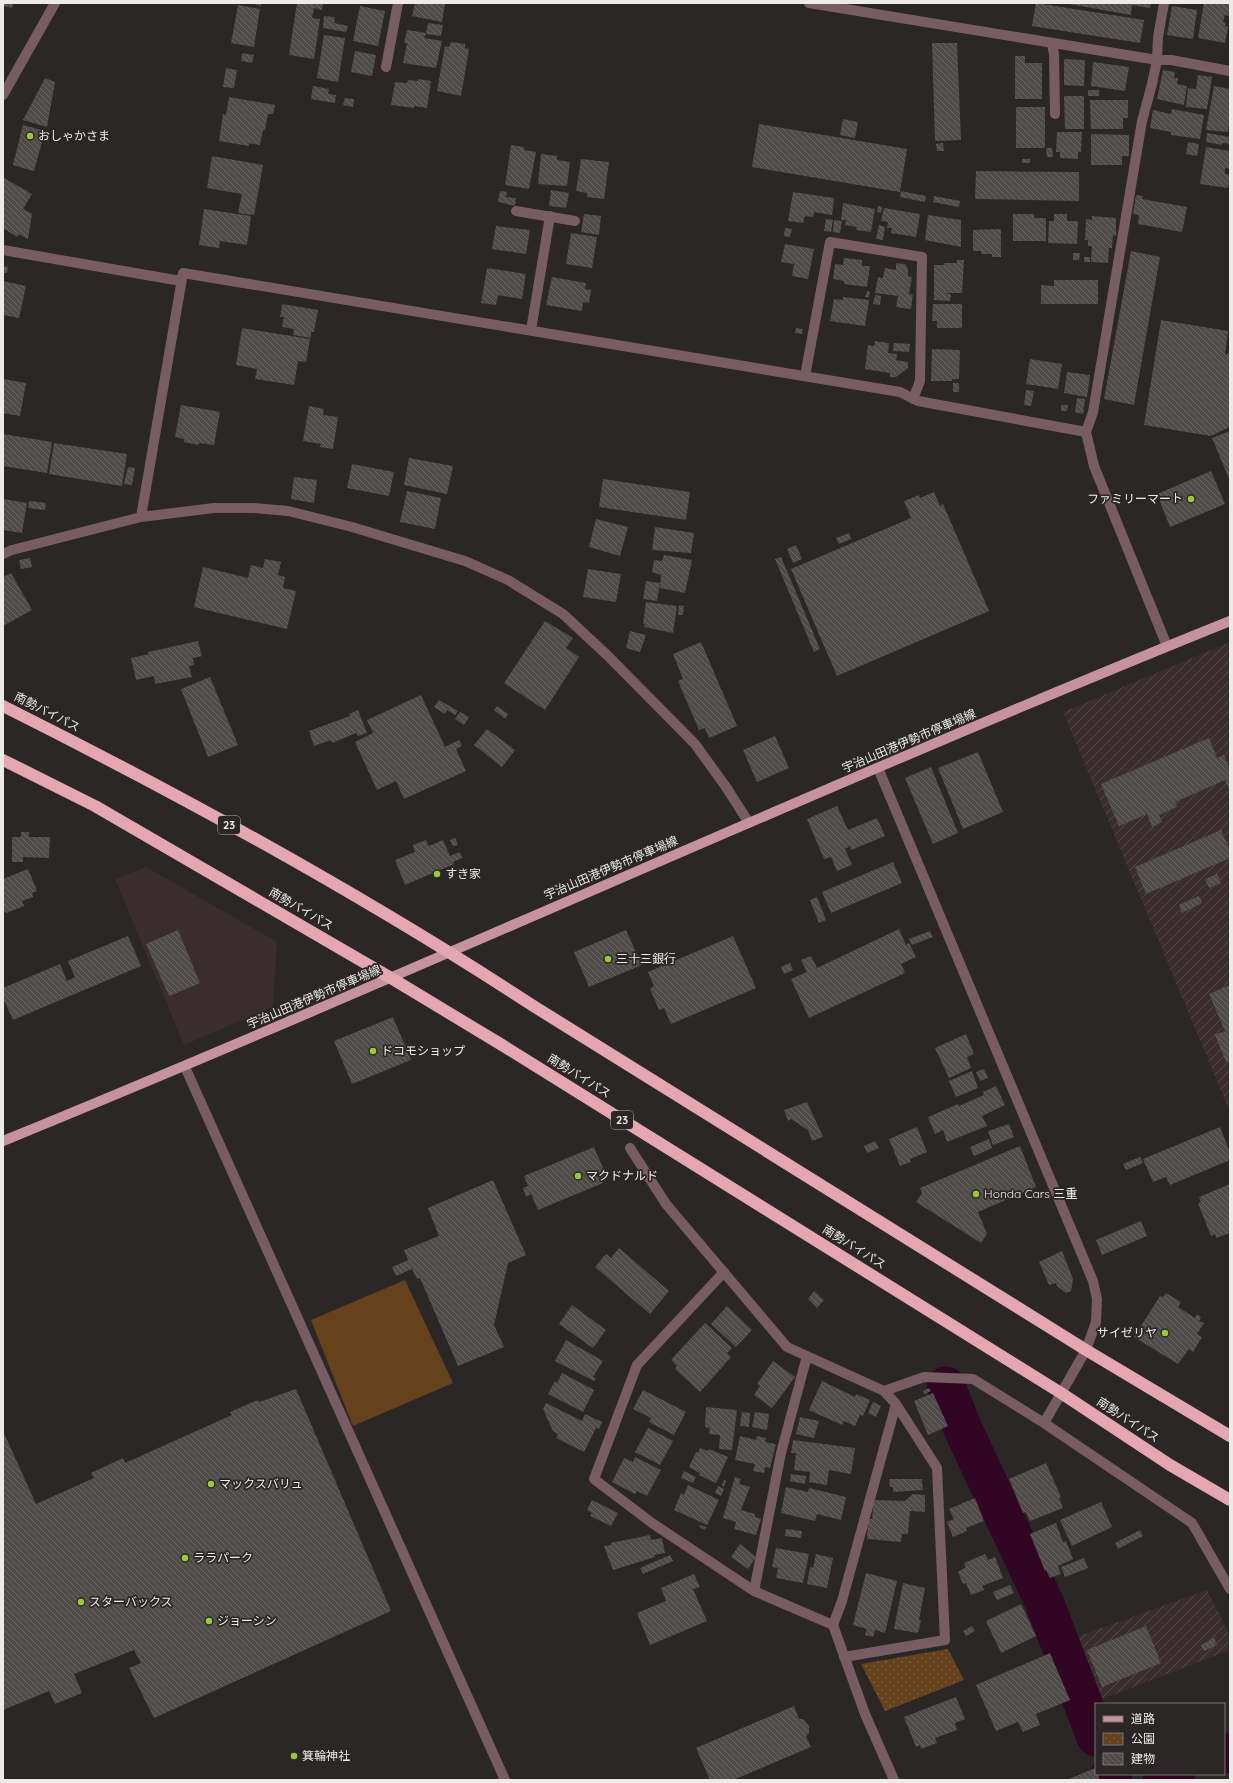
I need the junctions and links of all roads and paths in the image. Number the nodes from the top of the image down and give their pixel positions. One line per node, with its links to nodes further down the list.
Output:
1 (55, 3): 9 (street)
2 (398, 3): 7 (street)
3 (809, 3): 5 (street)
4 (1164, 3): 6 (street)
5 (1052, 44): 6 (street); 10 (street)
6 (1157, 60): 8 (street); 19 (street)
7 (386, 68)
8 (1230, 71)
9 (3, 95)
10 (1055, 114)
11 (516, 211): 12 (street)
12 (550, 216): 13 (street); 16 (street)
13 (575, 221)
14 (3, 250): 15 (street)
15 (181, 281): 16 (street); 20 (street)
16 (531, 330): 17 (street)
17 (805, 376): 18 (street); 18 (street)
18 (913, 399): 19 (street)
19 (1086, 432): 23 (street)
20 (141, 517): 21 (street); 27 (street)
21 (3, 554)
22 (1230, 621): 23 (main road, 宇治山田港伊勢市停車場線)
23 (1167, 646): 26 (main road, 宇治山田港伊勢市停車場線)
24 (3, 706): 28 (highway, 南勢バイパス / 23)
25 (3, 760): 29 (highway, 南勢バイパス / 23)
26 (878, 768): 27 (main road, 宇治山田港伊勢市停車場線); 34 (street)
27 (749, 823): 28 (main road, 宇治山田港伊勢市停車場線)
28 (450, 952): 29 (main road, 宇治山田港伊勢市停車場線); 34 (highway, 南勢バイパス / 23)
29 (391, 978): 30 (main road, 宇治山田港伊勢市停車場線); 37 (highway, 南勢バイパス / 23)
30 (184, 1067): 31 (main road, 宇治山田港伊勢市停車場線); 46 (street)
31 (3, 1141)
32 (630, 1148): 33 (street)
33 (724, 1272): 35 (street); 43 (street)
34 (1086, 1350): 37 (street); 40 (highway, 南勢バイパス / 23)
35 (807, 1356): 36 (street); 43 (street)
36 (884, 1391): 38 (street); 39 (street)
37 (1061, 1392): 39 (street); 41 (highway, 南勢バイパス / 23)
38 (896, 1404): 44 (street); 45 (street)
39 (1044, 1423): 42 (street)
40 (1230, 1436)
41 (1230, 1500)
42 (1230, 1589)
43 (754, 1591): 44 (street)
44 (833, 1625): 45 (street)
45 (844, 1657): 47 (street)
46 (505, 1780)
47 (894, 1780)

